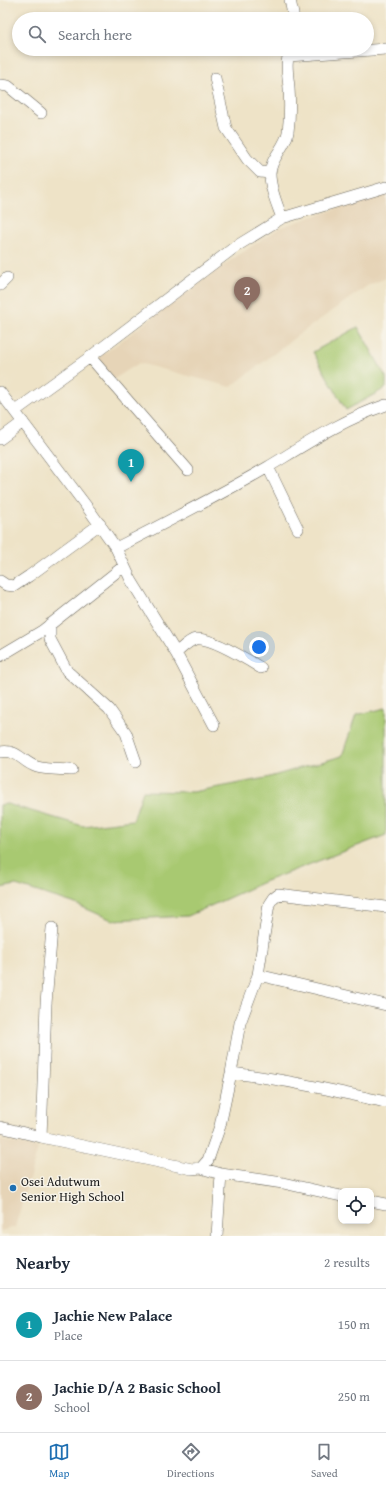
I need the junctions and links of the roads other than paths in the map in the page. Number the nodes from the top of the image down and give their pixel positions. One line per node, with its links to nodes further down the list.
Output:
1 (290, 0): 2 (street)
2 (293, 12)
3 (374, 49): 4 (street)
4 (386, 49)
5 (288, 56): 9 (street)
6 (215, 78): 9 (street)
7 (0, 85): 8 (street)
8 (41, 113)
9 (270, 173): 11 (street)
10 (386, 187): 11 (street)
11 (282, 218): 12 (street)
12 (90, 357): 15 (street); 19 (street)
13 (0, 392): 15 (street)
14 (386, 405): 18 (street)
15 (15, 411): 16 (street)
16 (23, 422): 17 (street); 20 (street)
17 (0, 439)
18 (268, 467): 21 (street); 22 (street)
19 (188, 470)
20 (100, 524): 22 (street); 24 (street)
21 (298, 529)
22 (116, 548): 23 (street)
23 (124, 566): 25 (street); 26 (street)
24 (0, 581)
25 (50, 624): 27 (street); 31 (street)
26 (176, 653): 28 (street); 29 (street)
27 (0, 656)
28 (262, 668)
29 (214, 725)
30 (0, 752): 32 (street)
31 (136, 762)
32 (72, 770)
33 (386, 907): 35 (street)
34 (52, 928): 40 (street)
35 (258, 975): 36 (street); 37 (street)
36 (386, 1004)
37 (231, 1073): 38 (street); 41 (street)
38 (386, 1102)
39 (0, 1127): 40 (street)
40 (41, 1137): 41 (street)
41 (201, 1168): 42 (street)
42 (220, 1174): 43 (street); 46 (street)
43 (338, 1195)
44 (374, 1202): 45 (street)
45 (386, 1204)
46 (217, 1236)

